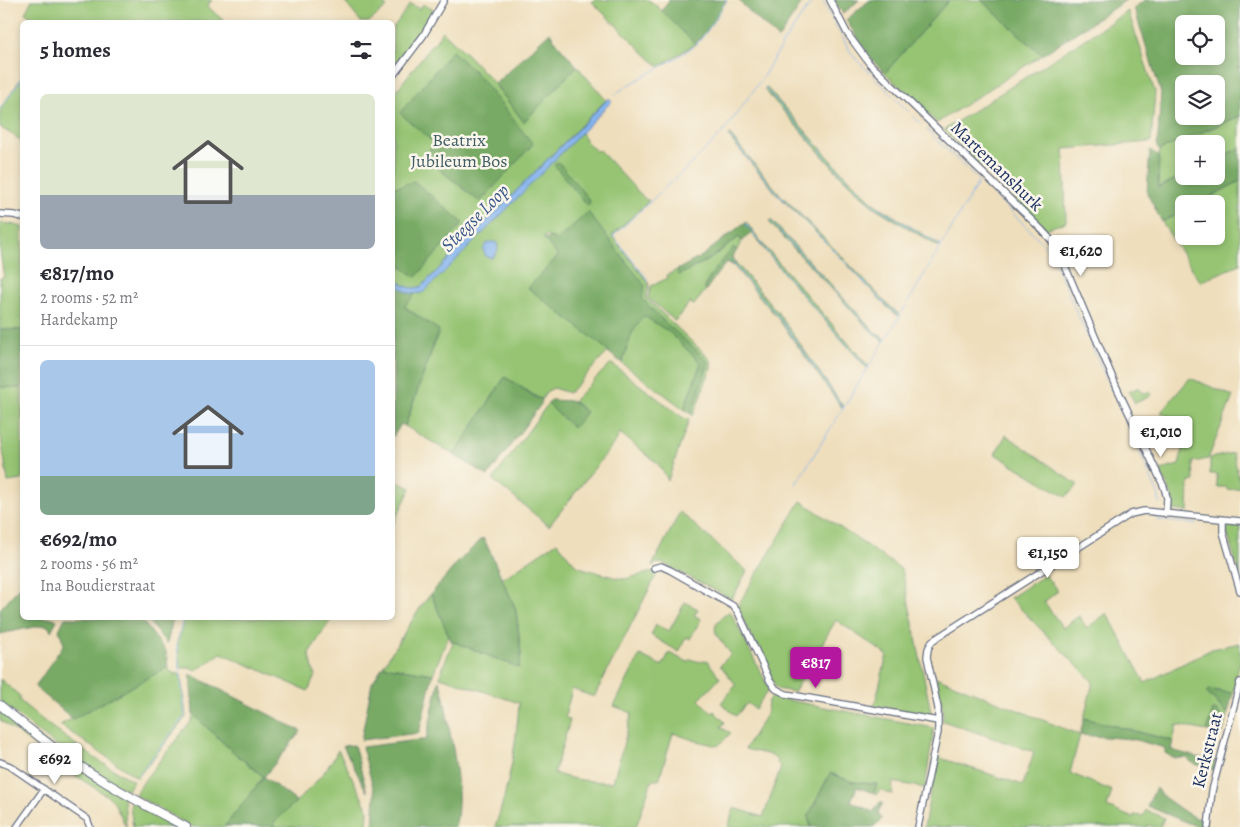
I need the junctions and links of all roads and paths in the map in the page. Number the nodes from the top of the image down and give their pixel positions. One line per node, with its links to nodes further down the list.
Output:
1 (444, 0): 3 (street)
2 (830, 0): 8 (street, Martemanshurk)
3 (426, 31): 4 (street); 5 (street)
4 (432, 36)
5 (395, 73)
6 (0, 214): 7 (street)
7 (20, 216)
8 (1166, 514): 9 (street); 15 (street)
9 (1223, 520): 10 (street); 12 (street)
10 (1240, 521)
11 (654, 568): 15 (street)
12 (1240, 591)
13 (1240, 682): 22 (street, Kerkstraat)
14 (0, 705): 20 (main road)
15 (938, 721): 21 (street)
16 (0, 762): 17 (street)
17 (44, 789): 18 (street); 19 (street)
18 (90, 826)
19 (17, 827)
20 (186, 827)
21 (918, 827)
22 (1208, 827)

